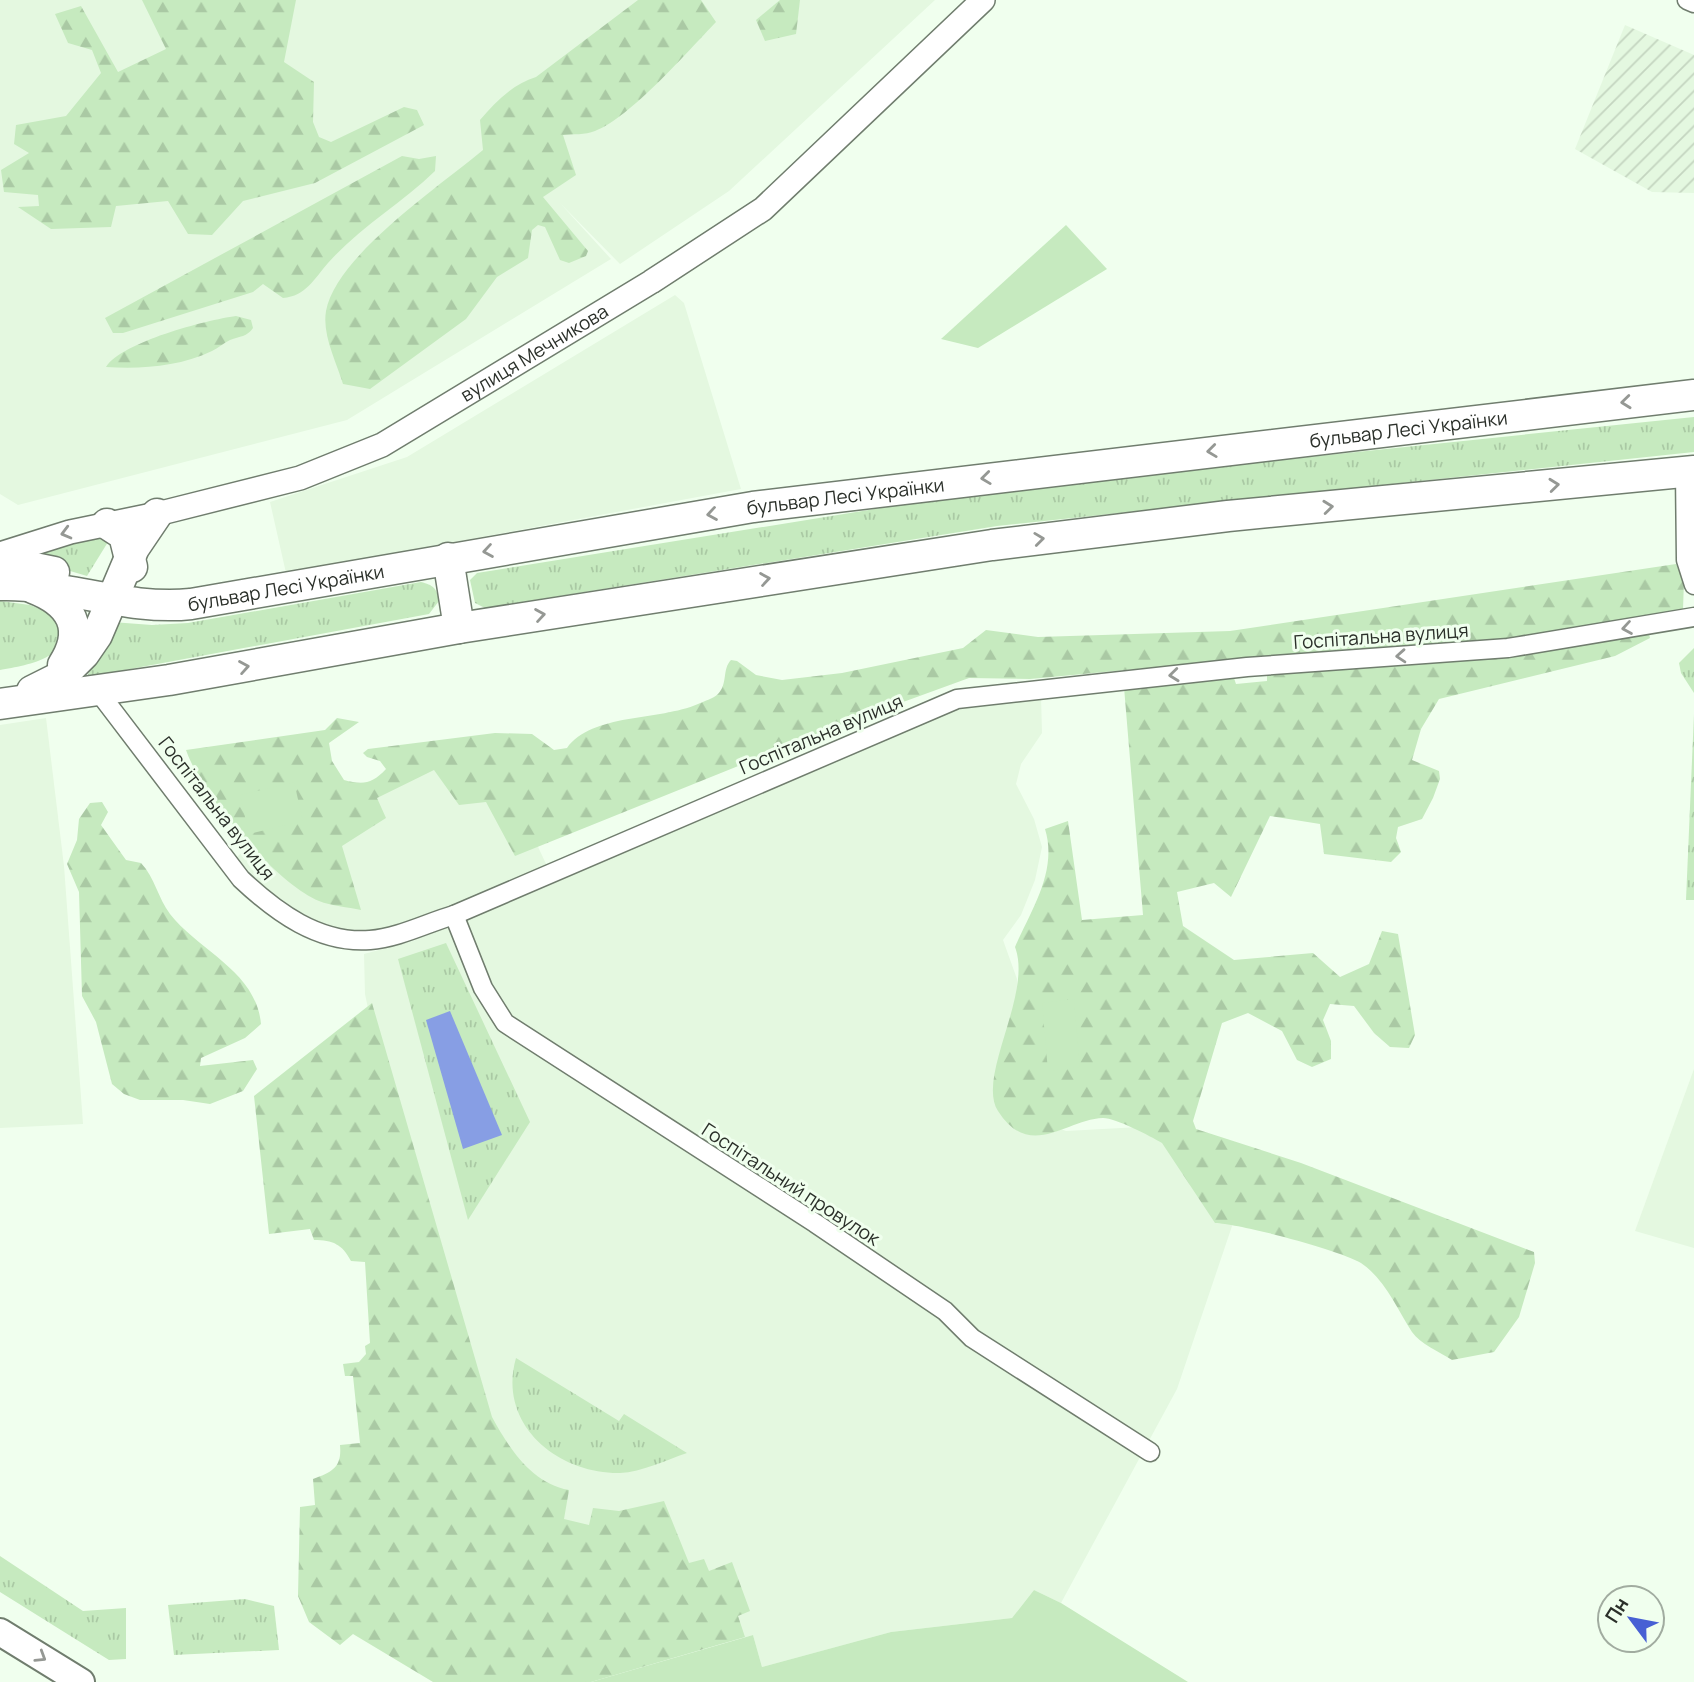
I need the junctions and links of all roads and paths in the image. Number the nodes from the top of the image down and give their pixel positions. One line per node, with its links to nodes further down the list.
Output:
1 (983, 0): 6 (street, вулиця Мечникова)
2 (1687, 0): 3 (street)
3 (1694, 3)
4 (1694, 395): 10 (main road, бульвар Лесі Українки, one-way to 10)
5 (1690, 472): 13 (street); 17 (main road, one-way to 5)
6 (157, 514): 7 (street, вулиця Мечникова); 9 (main road)
7 (107, 524): 8 (street, вулиця Мечникова, one-way to 8); 9 (main road)
8 (0, 554)
9 (130, 557): 14 (main road); 15 (main road)
10 (448, 558): 15 (main road, бульвар Лесі Українки); 17 (main road)
11 (0, 561): 14 (main road)
12 (15, 585): 14 (main road, бульвар Лесі Українки); 18 (main road)
13 (1694, 585)
14 (111, 599): 15 (main road, бульвар Лесі Українки); 18 (main road)
15 (158, 606)
16 (1694, 617): 21 (street, Госпітальна вулиця, one-way to 21)
17 (459, 628): 19 (main road, one-way to 17)
18 (44, 685): 20 (main road)
19 (97, 690): 20 (main road); 21 (street, Госпітальна вулиця)
20 (7, 702)
21 (454, 915): 22 (street, Госпітальний провулок)
22 (1150, 1452)
23 (0, 1632): 24 (main road, one-way to 24)
24 (81, 1682)

